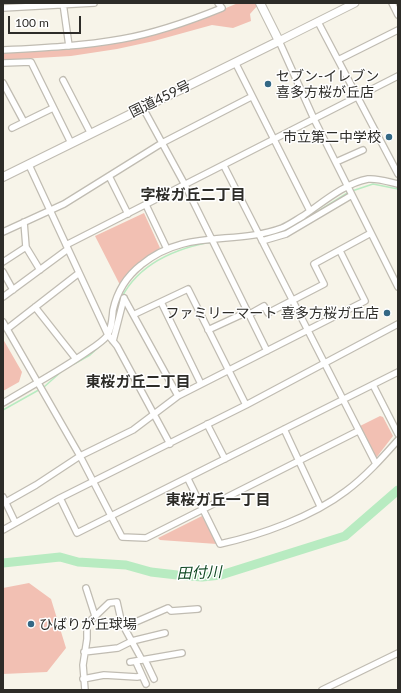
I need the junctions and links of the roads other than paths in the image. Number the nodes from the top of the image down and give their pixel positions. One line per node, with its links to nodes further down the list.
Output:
1 (94, 3): 6 (street)
2 (218, 3): 12 (street)
3 (260, 3): 11 (highway)
4 (355, 3): 9 (main road)
5 (392, 3): 8 (street)
6 (63, 4): 7 (street); 12 (street)
7 (3, 8)
8 (398, 15)
9 (318, 22): 11 (main road); 14 (street)
10 (398, 30): 14 (street)
11 (279, 41): 15 (highway, 国道459号); 24 (street)
12 (69, 46): 13 (street)
13 (3, 50)
14 (338, 60): 21 (street)
15 (235, 62): 20 (street); 23 (highway, 国道459号)
16 (3, 63): 22 (street)
17 (398, 76): 21 (street)
18 (63, 80): 27 (street)
19 (3, 83): 25 (street)
20 (251, 97): 28 (street); 30 (street)
21 (358, 97): 24 (street); 35 (street)
22 (53, 108): 25 (street); 29 (street)
23 (143, 108): 27 (highway, 国道459号); 30 (street)
24 (314, 119): 28 (street); 32 (street)
25 (24, 122): 26 (street)
26 (12, 128)
27 (90, 134): 29 (highway, 国道459号)
28 (274, 140): 34 (street); 44 (street)
29 (71, 143): 33 (highway, 国道459号)
30 (162, 143): 36 (street); 39 (street)
31 (362, 150): 32 (street)
32 (336, 162): 40 (street)
33 (29, 165): 37 (highway, 国道459号); 43 (street)
34 (224, 166): 39 (street); 49 (street)
35 (398, 174)
36 (109, 176): 43 (street); 45 (street)
37 (3, 177)
38 (398, 184): 40 (street)
39 (185, 186): 42 (street); 50 (street)
40 (348, 187): 41 (street); 44 (street)
41 (352, 195): 48 (street); 51 (street)
42 (146, 205): 45 (street); 54 (street)
43 (50, 210): 46 (street); 53 (street)
44 (310, 211): 49 (street)
45 (128, 214): 53 (street)
46 (24, 222): 47 (street); 52 (street)
47 (3, 232)
48 (371, 233): 55 (street); 60 (street)
49 (258, 234): 50 (street); 51 (street)
50 (210, 238): 54 (street); 66 (street)
51 (262, 241): 63 (street)
52 (26, 247): 56 (street); 57 (street)
53 (67, 247): 57 (street); 59 (street)
54 (167, 249): 73 (street)
55 (340, 250): 63 (street); 72 (street)
56 (3, 262)
57 (40, 270): 61 (street)
58 (3, 272): 61 (street)
59 (79, 273): 65 (street); 73 (street)
60 (398, 287)
61 (13, 290): 62 (street)
62 (3, 297)
63 (293, 300): 66 (street); 72 (street)
64 (161, 302): 67 (street); 71 (street); 81 (street)
65 (35, 307): 70 (street); 76 (street)
66 (247, 313): 71 (street); 75 (street)
67 (135, 314): 74 (street); 83 (street)
68 (3, 322): 70 (street)
69 (398, 324): 77 (street)
70 (7, 329): 80 (street)
71 (208, 330): 78 (street)
72 (307, 330): 75 (street); 77 (street)
73 (108, 334): 74 (street); 76 (street)
74 (113, 341): 87 (street)
75 (266, 351): 78 (street)
76 (76, 359): 80 (street)
77 (324, 364): 84 (street); 86 (street)
78 (228, 371): 81 (street); 86 (street)
79 (398, 372): 82 (street)
80 (36, 383): 85 (street); 94 (street)
81 (201, 384): 83 (street)
82 (373, 385): 84 (street); 91 (street)
83 (178, 396): 87 (street)
84 (343, 400): 89 (street); 90 (street)
85 (3, 403)
86 (246, 405): 88 (street)
87 (154, 414): 93 (street); 94 (street)
88 (207, 424): 93 (street); 95 (street)
89 (284, 429): 95 (street); 96 (street)
90 (358, 431): 96 (street); 97 (street)
91 (398, 434)
92 (398, 440): 97 (street)
93 (170, 444): 99 (street)
94 (80, 456): 99 (street); 101 (street)
95 (225, 459): 98 (street)
96 (298, 461): 102 (street); 103 (street)
97 (376, 464): 102 (street)
98 (188, 478): 103 (street); 104 (street)
99 (93, 483): 100 (street); 104 (street)
100 (60, 498): 104 (street); 105 (street)
101 (4, 499): 105 (street)
102 (320, 506): 103 (street)
103 (203, 509): 104 (street)
104 (111, 517)
105 (15, 522): 106 (street)
106 (3, 530)
107 (86, 588): 109 (street)
108 (198, 609): 110 (street)
109 (95, 616): 110 (street); 113 (street)
110 (124, 627): 112 (street)
111 (165, 633): 112 (street)
112 (132, 641): 113 (street); 116 (street)
113 (84, 652): 118 (street)
114 (182, 653): 116 (street)
115 (398, 653): 122 (street)
116 (143, 660): 117 (street); 119 (street)
117 (142, 676): 118 (street); 120 (street)
118 (83, 679): 121 (street)
119 (154, 679)
120 (146, 684)
121 (85, 690)
122 (322, 690)

